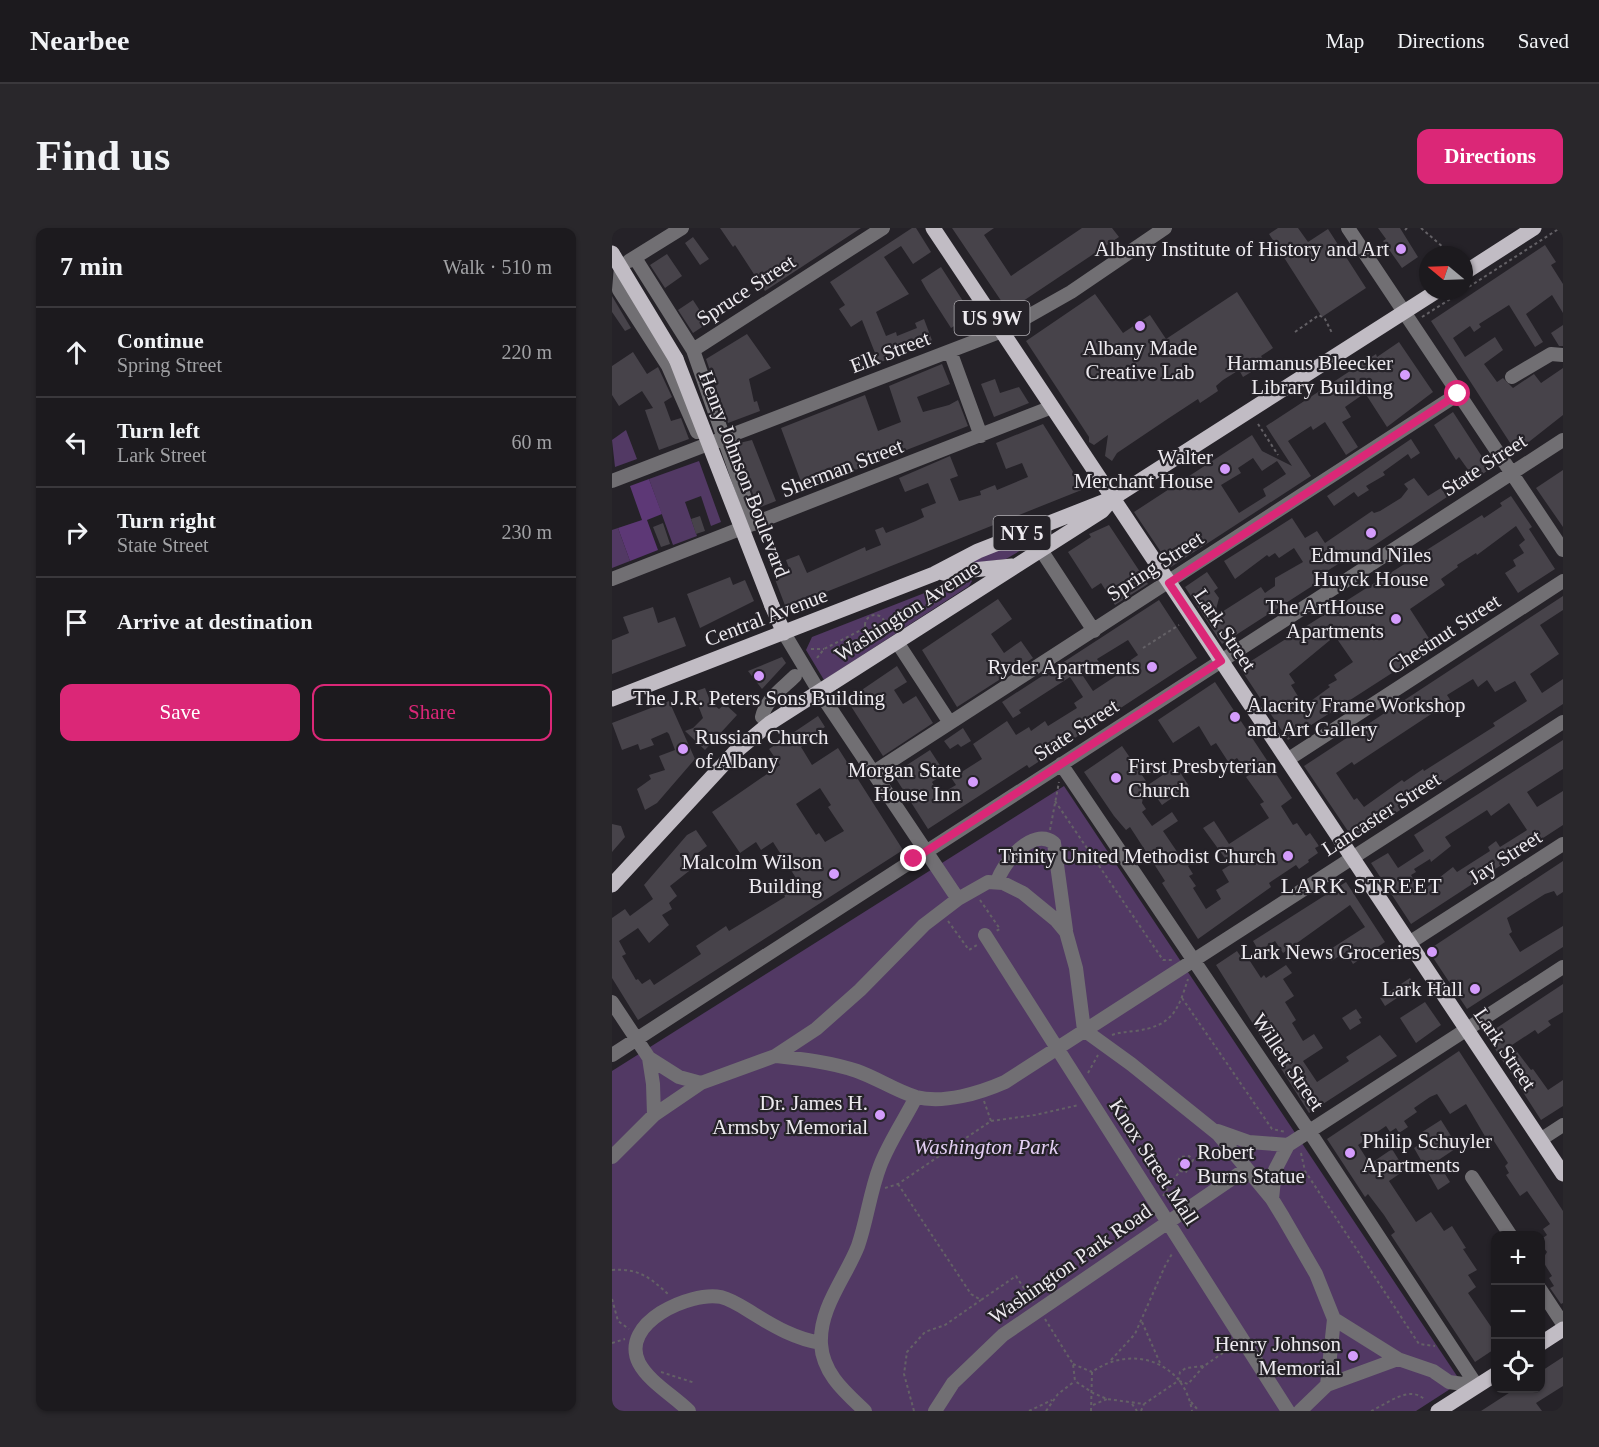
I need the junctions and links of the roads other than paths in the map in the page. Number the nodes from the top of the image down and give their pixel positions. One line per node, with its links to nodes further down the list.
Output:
1 (682, 228): 8 (street)
2 (883, 228): 14 (street, Spruce Street)
3 (933, 228): 13 (main road, Lark Street / US 9W)
4 (1165, 228): 13 (street, Elk Street)
5 (1348, 228): 12 (street)
6 (1534, 228): 9 (main road)
7 (612, 253): 10 (main road, Henry Johnson Boulevard)
8 (635, 258): 10 (street); 14 (street, Spruce Street)
9 (1473, 267)
10 (616, 269): 23 (street, Henry Johnson Boulevard); 37 (main road, Henry Johnson Boulevard, bridge)
11 (1428, 300): 12 (main road, Washington Avenue / NY 5)
12 (1412, 316): 18 (street); 26 (main road, Washington Avenue / NY 5)
13 (1002, 331): 15 (street, Elk Street); 19 (main road, Lark Street / US 9W)
14 (693, 350): 21 (street, Henry Johnson Boulevard)
15 (950, 351): 20 (street); 21 (street, Elk Street)
16 (1563, 355): 17 (street)
17 (1512, 377)
18 (1458, 394): 24 (street); 35 (street, Spring Street)
19 (1052, 407): 20 (street, Sherman Street); 26 (main road, Lark Street / US 9W)
20 (981, 435): 27 (street, Sherman Street)
21 (722, 439): 23 (street, Elk Street); 27 (street, Henry Johnson Boulevard)
22 (1563, 440): 24 (street, State Street)
23 (703, 446): 25 (street, Elk Street); 28 (street, Henry Johnson Boulevard)
24 (1511, 473): 30 (street); 39 (street, State Street)
25 (612, 481)
26 (1113, 498): 29 (main road, Washington Avenue / NY 5); 32 (main road, Central Avenue / NY 5); 35 (main road, Lark Street / US 9W)
27 (754, 524): 28 (street, Sherman Street)
28 (736, 532): 33 (street, Sherman Street)
29 (1041, 550): 31 (main road, Washington Avenue / NY 5); 36 (street)
30 (1563, 550)
31 (1015, 566): 32 (main road, Central Avenue / NY 5); 38 (main road, Washington Avenue)
32 (934, 574): 37 (main road, Central Avenue / NY 5)
33 (612, 579)
34 (1563, 581): 46 (street, Chestnut Street)
35 (1169, 583): 36 (street, Spring Street); 39 (main road, Lark Street / US 9W)
36 (1091, 627): 45 (street, Spring Street)
37 (784, 633): 41 (street, Henry Johnson Boulevard); 42 (main road, Central Avenue / NY 5)
38 (897, 642): 41 (main road, Washington Avenue); 45 (street)
39 (1221, 661): 46 (main road, Lark Street / US 9W); 47 (street, State Street)
40 (795, 676): 43 (street)
41 (820, 693): 48 (street, Henry Johnson Boulevard); 53 (main road, Washington Avenue)
42 (612, 699)
43 (762, 717)
44 (1563, 722): 51 (street, Lancaster Street)
45 (950, 723): 48 (street, Spring Street)
46 (1287, 760): 51 (main road, Lark Street / US 9W)
47 (1061, 764): 50 (street, State Street); 58 (street, Willett Street)
48 (874, 772): 50 (street, Henry Johnson Boulevard)
49 (1563, 844): 57 (street, Jay Street)
50 (927, 851): 54 (street, Henry Johnson Boulevard); 63 (street, State Street)
51 (1352, 857): 57 (main road, Lark Street / US 9W); 58 (street, Lancaster Street)
52 (997, 882): 54 (street); 55 (street); 55 (street)
53 (612, 885)
54 (958, 899): 66 (street)
55 (1066, 932): 62 (street)
56 (985, 935): 64 (street, Knox Street Mall)
57 (1409, 943): 61 (main road, Lark Street / US 9W)
58 (1187, 966): 62 (street); 73 (street, Willett Street)
59 (1563, 967): 61 (street)
60 (612, 1002): 63 (street)
61 (1466, 1029): 73 (street); 75 (main road, Lark Street / US 9W)
62 (1084, 1030): 64 (street); 72 (street)
63 (638, 1038): 65 (street, State Street); 67 (street)
64 (1057, 1049): 69 (street); 81 (street, Knox Street Mall)
65 (612, 1055)
66 (775, 1056): 68 (street); 69 (street)
67 (649, 1058): 68 (street); 70 (street)
68 (701, 1083): 70 (street)
69 (916, 1097): 88 (street)
70 (654, 1115): 76 (street)
71 (1563, 1125): 75 (street)
72 (1208, 1126): 74 (street); 77 (street)
73 (1309, 1131): 74 (street); 92 (street, Willett Street)
74 (1287, 1138): 80 (street)
75 (1540, 1140): 78 (main road, Lark Street / US 9W)
76 (612, 1157)
77 (1246, 1169): 80 (street); 81 (street, Washington Park Road)
78 (1563, 1174)
79 (1472, 1177): 82 (street)
80 (1272, 1199): 84 (street)
81 (1167, 1222): 95 (street, Washington Park Road); 96 (street, Knox Street Mall)
82 (1508, 1231)
83 (1545, 1297): 85 (street)
84 (1334, 1319): 89 (street); 91 (street)
85 (1563, 1324)
86 (1563, 1329): 87 (main road)
87 (1545, 1341)
88 (821, 1343): 93 (street); 94 (street)
89 (1398, 1359): 91 (street); 92 (street)
90 (1491, 1377): 92 (main road)
91 (1327, 1384): 97 (street)
92 (1477, 1386): 98 (main road)
93 (689, 1411)
94 (865, 1411)
95 (935, 1411)
96 (1288, 1411)
97 (1300, 1411)
98 (1438, 1411)

